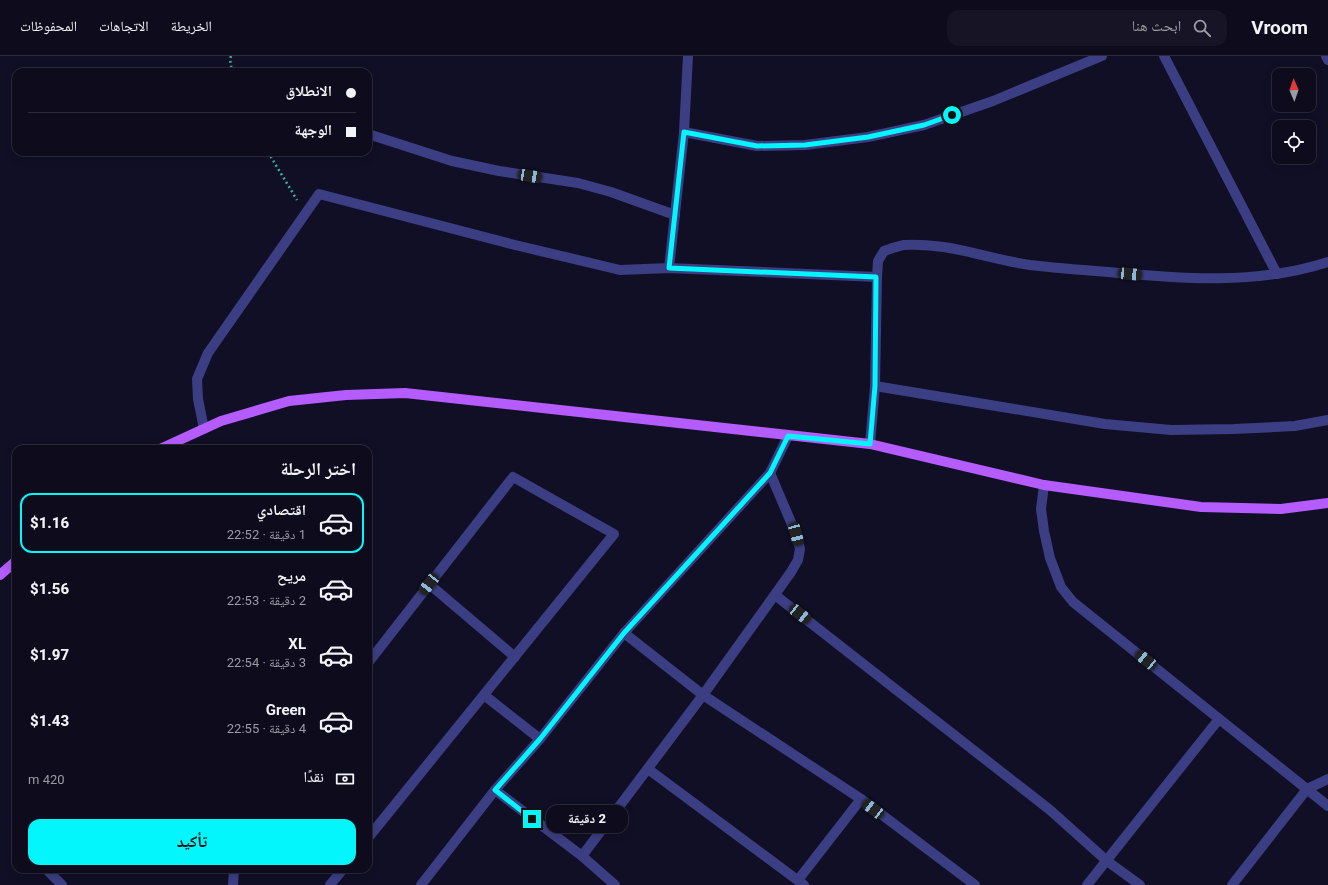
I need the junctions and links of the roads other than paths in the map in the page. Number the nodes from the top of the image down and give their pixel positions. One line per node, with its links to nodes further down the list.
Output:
1 (688, 56): 6 (street)
2 (1102, 56): 6 (street)
3 (1164, 56): 11 (street)
4 (1326, 56): 5 (street)
5 (1328, 60)
6 (684, 132): 8 (street)
7 (372, 135): 8 (street)
8 (675, 215): 10 (street)
9 (1328, 262): 11 (street)
10 (669, 268): 12 (street); 15 (street)
11 (1277, 274): 12 (street)
12 (876, 277): 13 (street)
13 (875, 386): 14 (street); 17 (street)
14 (1328, 420)
15 (204, 429): 16 (main road); 18 (main road)
16 (788, 436): 17 (main road); 19 (street)
17 (870, 444): 20 (main road)
18 (169, 445)
19 (770, 473): 25 (street); 26 (street)
20 (1044, 485): 21 (main road); 31 (street)
21 (1328, 503)
22 (12, 564): 23 (main road)
23 (0, 575)
24 (429, 584): 27 (street); 27 (street); 28 (street)
25 (775, 595): 30 (street); 41 (street)
26 (624, 633): 30 (street); 32 (street)
27 (515, 657): 29 (street)
28 (372, 658)
29 (484, 695): 32 (street); 39 (street)
30 (703, 695): 33 (street); 37 (street)
31 (1219, 718): 35 (street); 41 (street)
32 (540, 739): 36 (street)
33 (648, 769): 40 (street); 45 (street)
34 (1328, 778): 35 (street)
35 (1306, 789): 38 (street); 54 (street)
36 (495, 790): 40 (street); 49 (street)
37 (861, 800): 45 (street); 51 (street)
38 (1328, 806)
39 (372, 833)
40 (582, 856): 50 (street)
41 (1107, 861): 52 (street); 53 (street)
42 (50, 873): 46 (street)
43 (234, 873): 47 (street)
44 (340, 873): 48 (street)
45 (801, 883)
46 (62, 885)
47 (233, 885)
48 (330, 885)
49 (421, 885)
50 (615, 885)
51 (975, 885)
52 (1087, 885)
53 (1140, 885)
54 (1232, 885)

